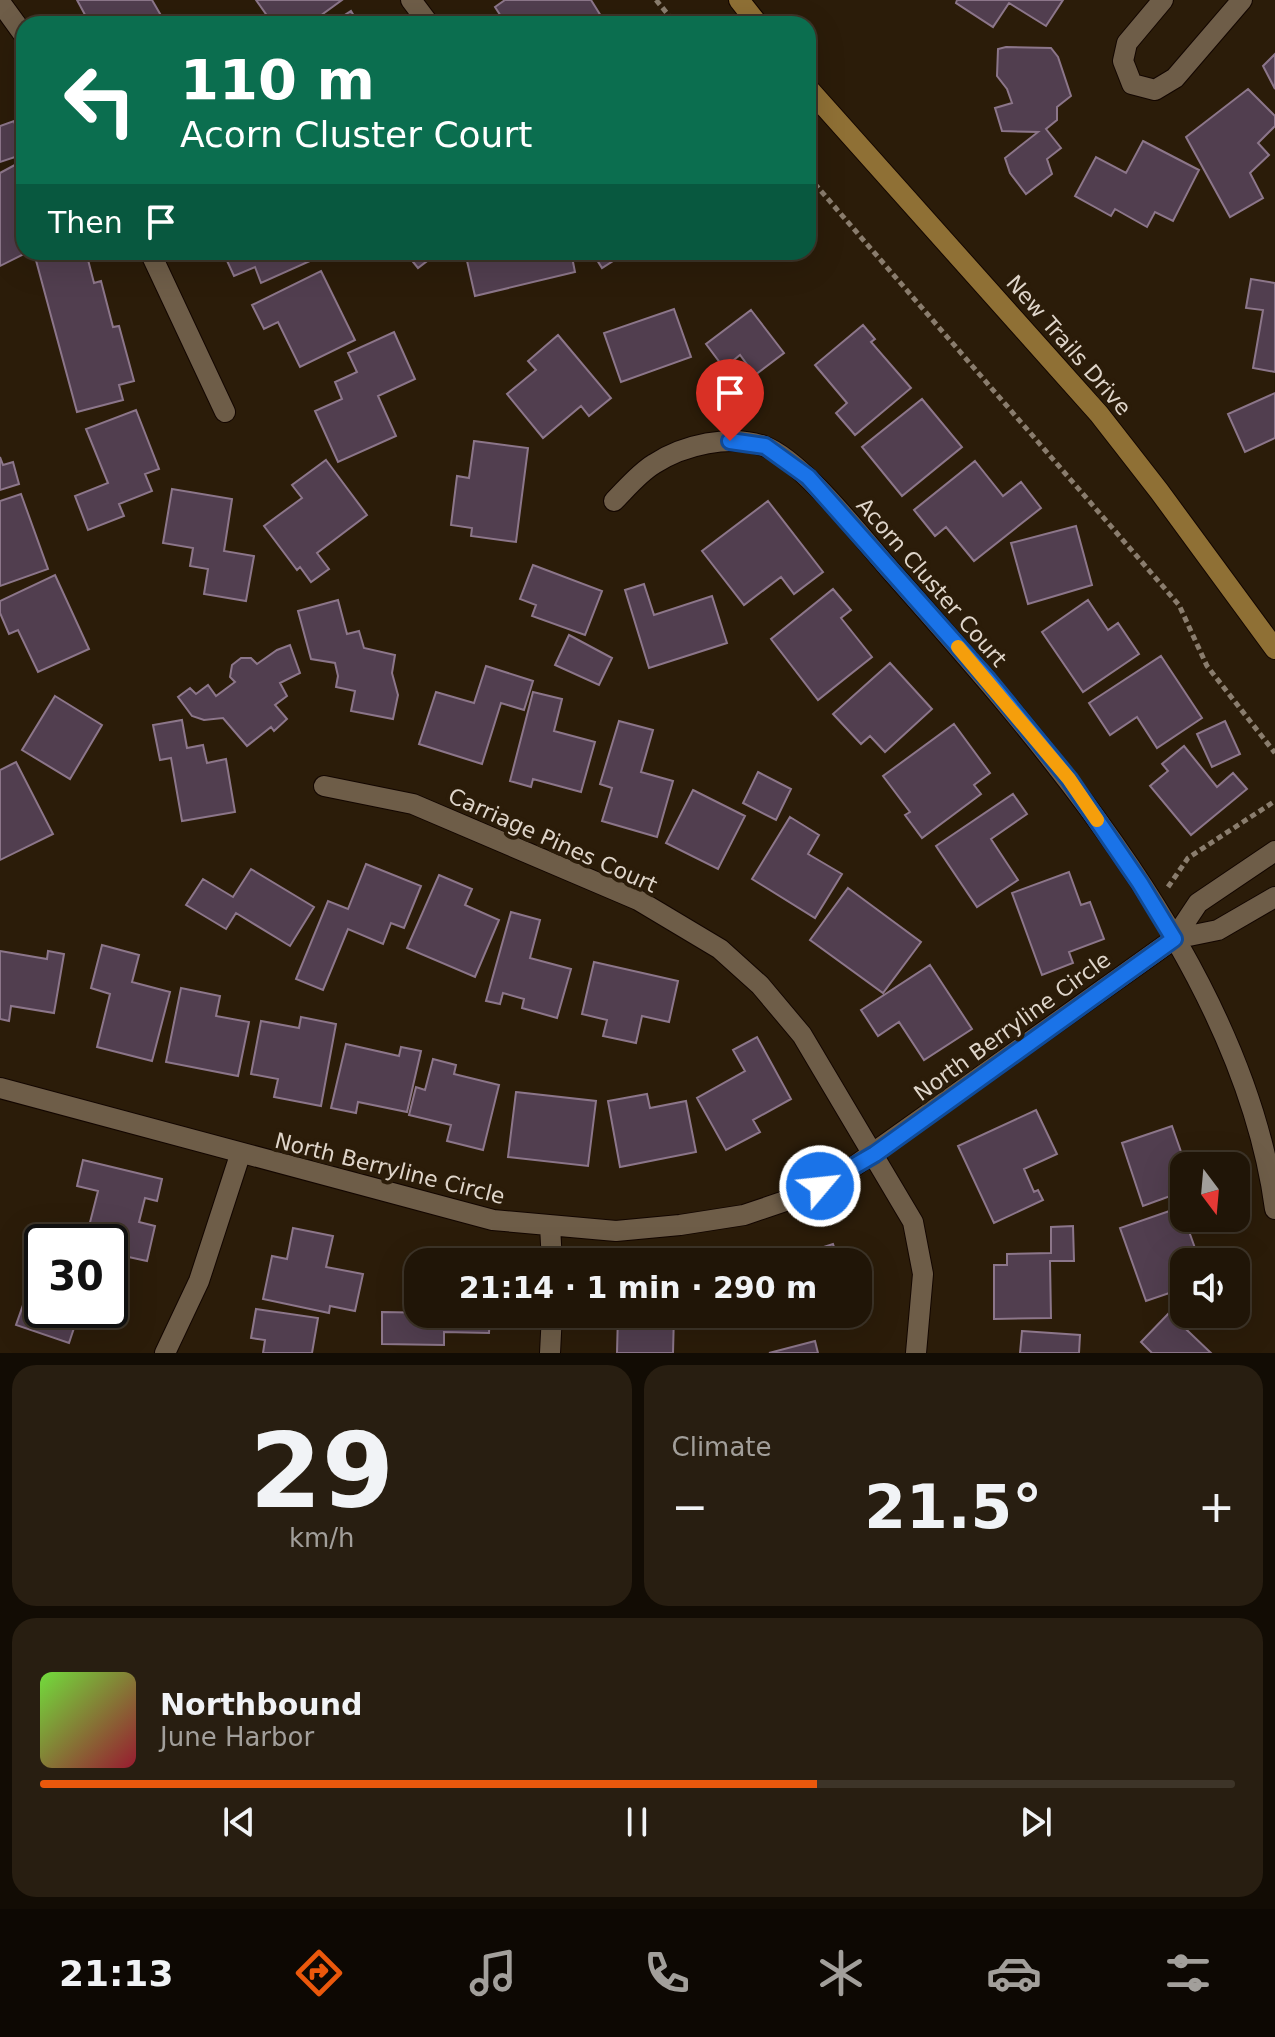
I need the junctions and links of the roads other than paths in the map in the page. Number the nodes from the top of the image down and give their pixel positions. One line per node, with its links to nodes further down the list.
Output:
1 (739, 0): 5 (street)
2 (1163, 0): 3 (street)
3 (1242, 0)
4 (0, 2): 6 (street)
5 (752, 16)
6 (16, 24)
7 (816, 97): 11 (street, New Trails Drive)
8 (154, 260): 9 (street)
9 (225, 412)
10 (614, 501): 15 (street, Acorn Cluster Court)
11 (1275, 649)
12 (324, 786): 17 (street, Carriage Pines Court)
13 (1275, 851): 15 (street, North Berryline Circle)
14 (1275, 897): 15 (street, North Berryline Circle)
15 (1174, 939): 17 (street, North Berryline Circle); 19 (street, Acorn Cluster Court)
16 (0, 1088): 18 (street, North Berryline Circle)
17 (875, 1154): 20 (street, North Berryline Circle); 25 (street, Carriage Pines Court)
18 (240, 1155): 20 (street, North Berryline Circle); 23 (street)
19 (1275, 1209)
20 (550, 1226): 21 (street)
21 (551, 1248)
22 (551, 1328): 24 (street)
23 (165, 1353)
24 (550, 1353)
25 (916, 1353)

